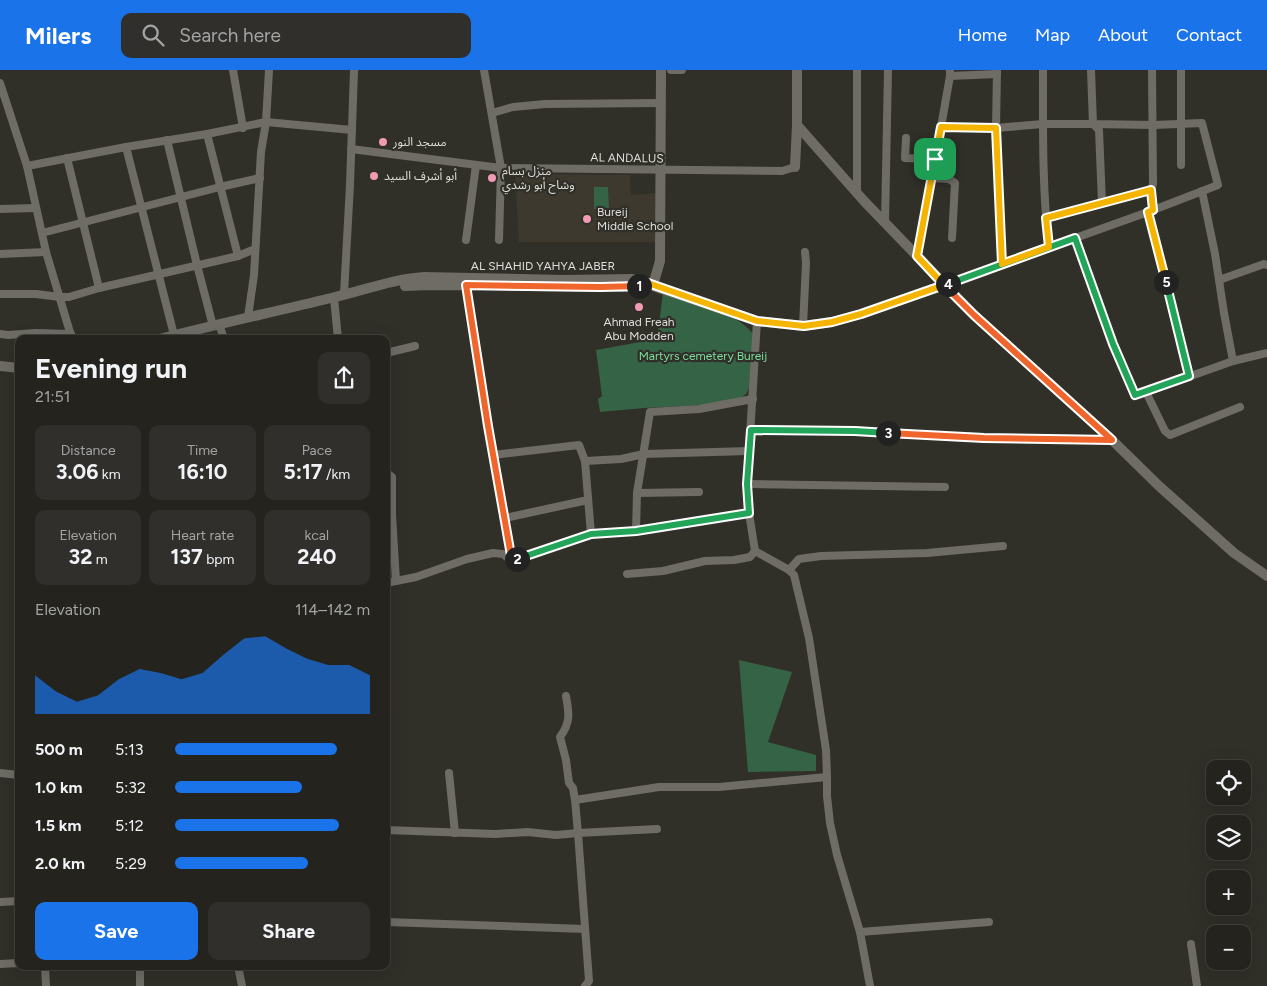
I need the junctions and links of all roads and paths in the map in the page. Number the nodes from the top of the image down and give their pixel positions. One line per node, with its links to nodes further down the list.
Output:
1 (233, 70): 28 (street)
2 (269, 70): 21 (street)
3 (354, 70): 30 (street)
4 (484, 70): 20 (street)
5 (660, 70): 19 (street)
6 (671, 70): 7 (street)
7 (682, 70)
8 (791, 70): 9 (street)
9 (797, 70): 25 (street)
10 (857, 70): 49 (street)
11 (888, 70): 58 (street)
12 (1044, 70): 22 (street)
13 (1091, 70): 23 (street)
14 (1152, 70): 26 (street)
15 (1181, 70): 24 (street)
16 (997, 72): 17 (street); 29 (street)
17 (950, 73): 27 (street)
18 (0, 83): 40 (street)
19 (660, 103): 20 (street); 43 (street)
20 (492, 113): 42 (street)
21 (266, 122): 28 (street); 30 (street); 44 (street)
22 (1043, 124): 23 (street); 29 (street); 56 (street)
23 (1093, 124): 26 (street); 51 (street)
24 (1181, 124): 26 (street); 39 (street); 48 (street)
25 (797, 125): 41 (street); 49 (street)
26 (1154, 125): 47 (street)
27 (941, 127): 29 (street); 37 (street)
28 (243, 128): 31 (street)
29 (996, 128): 71 (street)
30 (352, 130): 35 (street)
31 (207, 134): 33 (street); 46 (street)
32 (906, 138): 37 (street)
33 (167, 140): 34 (street); 50 (street)
34 (126, 147): 36 (street); 52 (street)
35 (351, 149): 38 (street, AL ANDALUS); 82 (street)
36 (67, 158): 40 (street); 57 (street)
37 (935, 159): 45 (street)
38 (476, 165): 42 (street, AL ANDALUS); 62 (street)
39 (1181, 165)
40 (26, 166): 53 (street)
41 (795, 167): 43 (street, AL ANDALUS)
42 (501, 168): 43 (street, AL ANDALUS); 63 (street)
43 (660, 170): 77 (street)
44 (260, 178): 46 (street); 65 (street)
45 (932, 178): 60 (street); 70 (street)
46 (220, 187): 50 (street); 69 (street)
47 (1151, 190): 51 (street); 55 (street)
48 (1202, 191): 55 (street); 75 (street)
49 (858, 193): 58 (street)
50 (181, 197): 52 (street); 73 (street)
51 (1102, 203): 56 (street)
52 (142, 207): 57 (street); 74 (street)
53 (36, 208): 54 (street); 59 (street)
54 (0, 209)
55 (1151, 211): 61 (street); 103 (street)
56 (1046, 218): 64 (street)
57 (82, 222): 59 (street); 79 (street)
58 (885, 223): 70 (street)
59 (42, 233): 66 (street)
60 (952, 238)
61 (1075, 238): 64 (street); 104 (street)
62 (466, 240)
63 (499, 240)
64 (1049, 247): 71 (street)
65 (255, 249): 69 (street); 83 (street)
66 (46, 252): 68 (street); 81 (street)
67 (805, 252): 85 (street)
68 (0, 254)
69 (238, 256): 73 (street)
70 (917, 256): 78 (street)
71 (1002, 264): 78 (street)
72 (1267, 264): 75 (street)
73 (197, 265): 74 (street); 86 (street)
74 (158, 274): 79 (street); 92 (street)
75 (1219, 280): 98 (street)
76 (466, 282): 77 (street, AL SHAHID YAHYA JABER); 82 (street, AL SHAHID YAHYA JABER); 111 (street)
77 (649, 284): 84 (street, AL SHAHID YAHYA JABER)
78 (944, 285): 85 (street, AL SHAHID YAHYA JABER); 108 (street)
79 (99, 288): 81 (street)
80 (0, 294): 81 (street)
81 (60, 297): 91 (street)
82 (337, 298): 83 (street, AL SHAHID YAHYA JABER); 86 (street, AL SHAHID YAHYA JABER); 94 (street)
83 (248, 317): 86 (street, AL SHAHID YAHYA JABER)
84 (757, 321): 85 (street, AL SHAHID YAHYA JABER); 105 (street)
85 (804, 326)
86 (219, 330): 92 (street, AL SHAHID YAHYA JABER); 93 (street, AL SHAHID YAHYA JABER)
87 (0, 334): 88 (street)
88 (15, 335)
89 (17, 335): 90 (street)
90 (54, 335)
91 (71, 335)
92 (174, 335)
93 (200, 335)
94 (338, 335)
95 (415, 346): 96 (street)
96 (390, 352)
97 (1267, 353): 98 (street)
98 (1233, 361): 103 (street)
99 (0, 366): 100 (street)
100 (15, 368)
101 (0, 373): 102 (street)
102 (15, 374)
103 (1189, 376): 104 (street)
104 (1146, 392): 106 (street)
105 (753, 399): 107 (street); 110 (street)
106 (1240, 407)
107 (751, 430): 108 (street); 109 (street)
108 (1112, 440): 132 (street)
109 (749, 451): 110 (street); 114 (street)
110 (644, 454): 112 (street); 117 (street)
111 (493, 455): 112 (street); 121 (street)
112 (585, 461): 118 (street)
113 (390, 475): 119 (street)
114 (747, 484): 115 (street); 120 (street)
115 (945, 487)
116 (699, 492): 117 (street)
117 (637, 493): 123 (street)
118 (588, 500): 121 (street); 124 (street)
119 (390, 503)
120 (749, 513): 123 (street); 128 (street)
121 (505, 518): 129 (street)
122 (390, 521): 125 (street)
123 (636, 531): 124 (street)
124 (591, 534): 129 (street)
125 (395, 544): 126 (street); 133 (street)
126 (390, 545)
127 (1002, 546): 130 (street)
128 (754, 551): 130 (street); 131 (street)
129 (512, 561): 133 (street)
130 (789, 570): 139 (street)
131 (627, 574)
132 (1267, 576)
133 (396, 581): 134 (street)
134 (390, 582)
135 (566, 696): 140 (street)
136 (449, 773): 143 (street)
137 (0, 774): 138 (street)
138 (15, 775)
139 (827, 776): 140 (street); 150 (street)
140 (575, 800): 144 (street)
141 (657, 829): 144 (street)
142 (390, 830): 143 (street)
143 (455, 833): 144 (street)
144 (578, 833): 149 (street)
145 (15, 901): 146 (street)
146 (0, 902)
147 (390, 922): 149 (street)
148 (989, 922): 150 (street)
149 (585, 929): 160 (street)
150 (860, 932): 161 (street)
151 (1191, 944): 162 (street)
152 (15, 963): 153 (street)
153 (0, 964)
154 (45, 970): 157 (street)
155 (140, 970): 158 (street)
156 (239, 970): 159 (street)
157 (46, 986)
158 (140, 986)
159 (242, 986)
160 (585, 986)
161 (870, 986)
162 (1197, 986)

